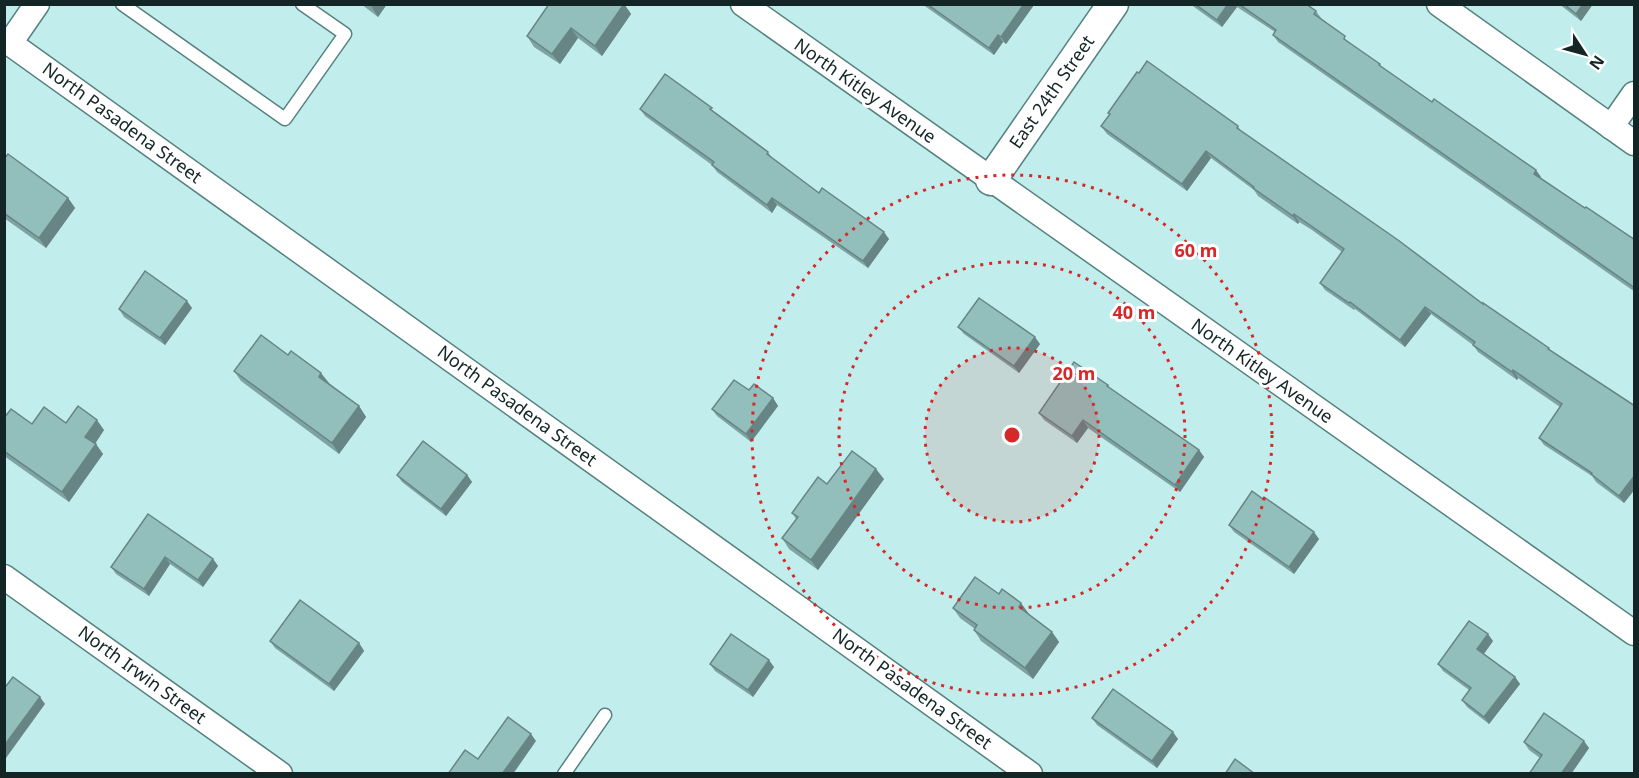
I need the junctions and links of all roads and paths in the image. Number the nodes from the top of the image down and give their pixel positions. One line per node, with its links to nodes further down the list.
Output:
1 (37, 4): 7 (street)
2 (122, 4): 3 (lane)
3 (302, 4)
4 (743, 4): 11 (street, North Kitley Avenue)
5 (1113, 4): 11 (street, East 24th Street)
6 (1438, 4): 9 (street)
7 (7, 41): 17 (street, North Pasadena Street)
8 (1635, 94): 9 (street)
9 (1611, 127): 10 (street)
10 (1635, 143)
11 (991, 180): 13 (street, North Kitley Avenue)
12 (4, 577): 15 (street, North Irwin Street)
13 (1635, 633)
14 (605, 715): 16 (lane)
15 (280, 774)
16 (564, 774)
17 (1030, 774)

